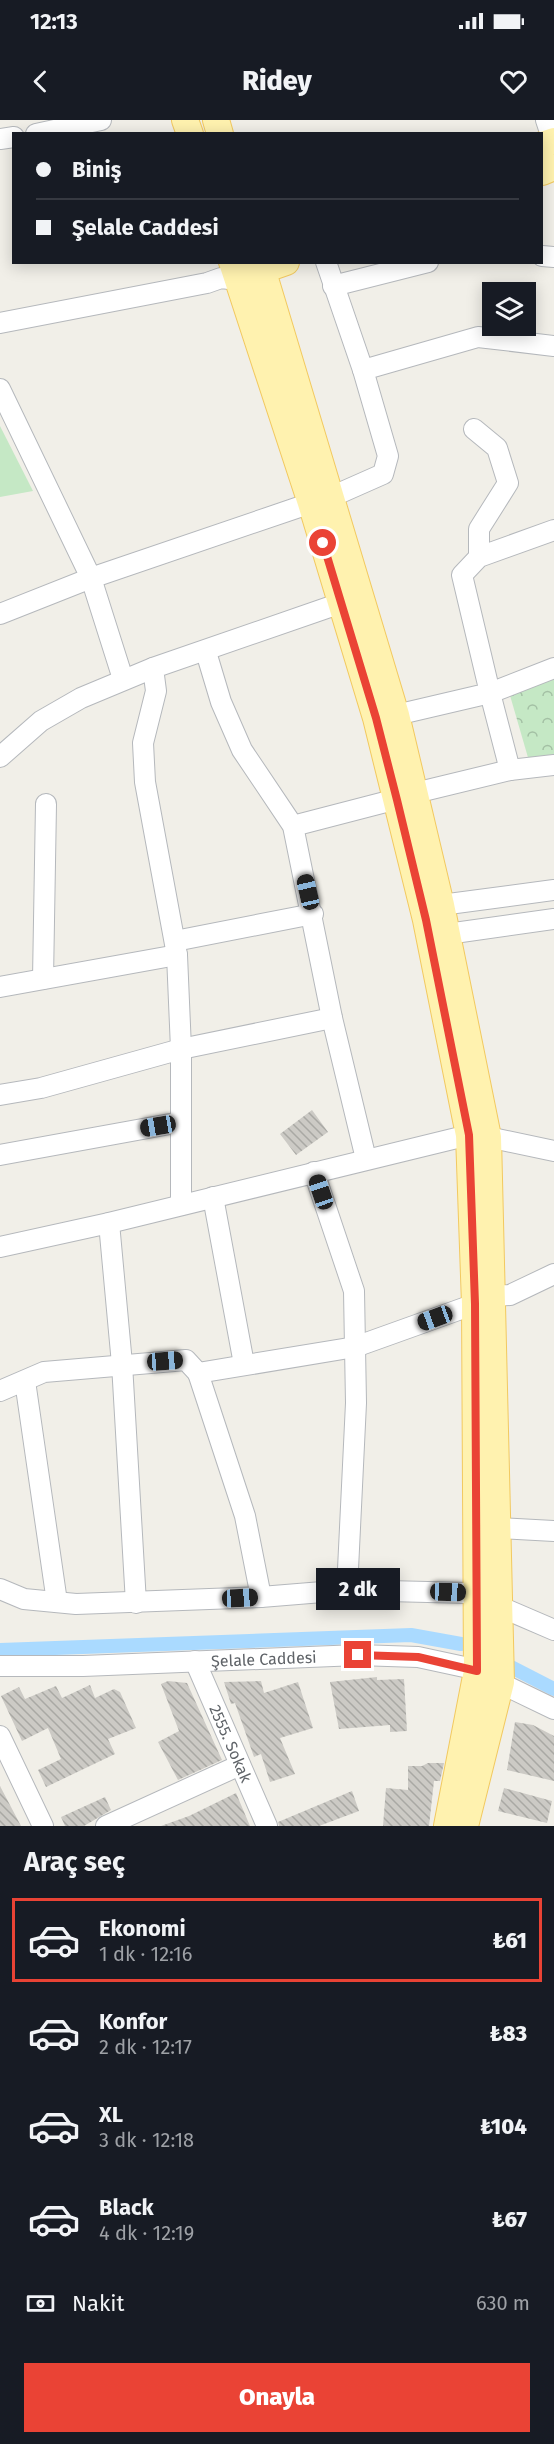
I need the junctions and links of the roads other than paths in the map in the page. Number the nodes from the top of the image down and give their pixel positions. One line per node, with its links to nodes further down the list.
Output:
1 (101, 120): 2 (street)
2 (45, 132)
3 (327, 264): 7 (street)
4 (420, 264): 7 (street)
5 (269, 265): 6 (main road); 13 (main road)
6 (230, 271): 8 (street); 13 (main road)
7 (333, 286): 10 (street)
8 (0, 323)
9 (554, 346): 10 (street)
10 (363, 370): 13 (street)
11 (0, 389): 16 (street)
12 (474, 429): 15 (street)
13 (321, 500): 16 (street); 17 (main road); 24 (main road)
14 (554, 530): 15 (street)
15 (479, 557): 23 (street)
16 (91, 578): 18 (street); 22 (street)
17 (341, 603): 19 (street); 28 (main road)
18 (0, 614)
19 (206, 652): 20 (street); 30 (street)
20 (153, 668): 22 (street); 36 (street)
21 (554, 668): 23 (street)
22 (123, 679): 25 (street)
23 (490, 693): 24 (street); 27 (street)
24 (396, 716): 28 (main road)
25 (0, 757)
26 (554, 765): 27 (street)
27 (510, 770): 28 (street)
28 (406, 796): 30 (street); 32 (main road); 43 (main road)
29 (46, 804): 37 (street)
30 (293, 826): 33 (street)
31 (554, 890): 32 (street)
32 (441, 905): 35 (main road)
33 (313, 914): 36 (street); 39 (street)
34 (554, 920): 35 (street)
35 (447, 934): 43 (main road)
36 (176, 948): 37 (street); 40 (street)
37 (43, 980): 38 (street)
38 (0, 987)
39 (332, 1018): 40 (street); 46 (street)
40 (181, 1049): 41 (street); 42 (street)
41 (0, 1095)
42 (181, 1122): 45 (street); 49 (street)
43 (478, 1136): 44 (street); 46 (street); 53 (main road)
44 (554, 1151)
45 (0, 1155)
46 (366, 1159): 47 (street)
47 (314, 1172): 48 (street); 54 (street)
48 (213, 1197): 49 (street); 56 (street)
49 (181, 1205): 50 (street)
50 (109, 1223): 51 (street); 55 (street)
51 (0, 1247)
52 (554, 1274): 53 (street)
53 (483, 1300): 54 (street); 60 (main road); 66 (main road)
54 (355, 1347): 56 (street); 63 (street)
55 (122, 1364): 57 (street); 58 (street); 67 (street)
56 (244, 1364): 57 (street)
57 (198, 1373): 64 (street)
58 (25, 1381): 59 (street); 65 (street)
59 (0, 1391)
60 (499, 1528): 61 (street); 66 (main road)
61 (554, 1531)
62 (0, 1589): 65 (street)
63 (347, 1590): 64 (street); 66 (street)
64 (261, 1597): 67 (street)
65 (57, 1602): 67 (street)
66 (489, 1602): 68 (street); 71 (main road); 72 (main road)
67 (136, 1603)
68 (554, 1630)
69 (195, 1661): 70 (street, Şelale Caddesi); 71 (street, Şelale Caddesi); 75 (street, 2555. Sokak)
70 (0, 1666)
71 (477, 1671): 72 (street, Şelale Caddesi); 79 (main road)
72 (501, 1682): 73 (street, Şelale Caddesi); 80 (main road)
73 (554, 1709)
74 (0, 1736): 76 (street)
75 (240, 1765): 77 (street); 78 (street, 2555. Sokak)
76 (43, 1826)
77 (106, 1826)
78 (267, 1826)
79 (447, 1826)
80 (465, 1826)

